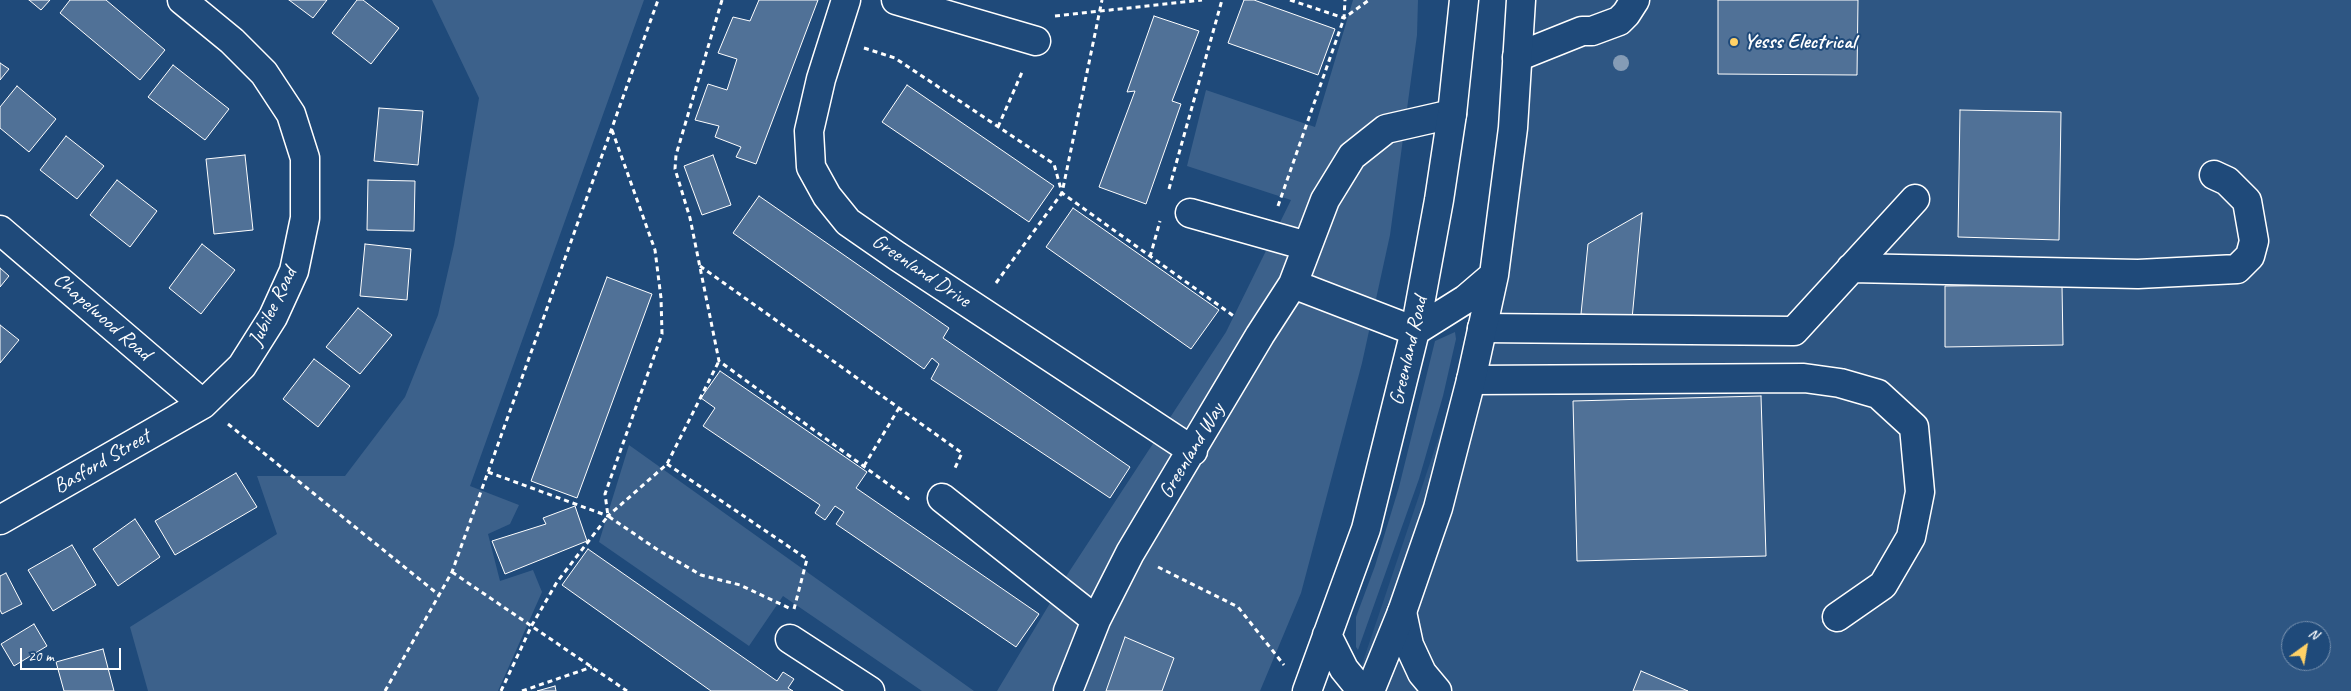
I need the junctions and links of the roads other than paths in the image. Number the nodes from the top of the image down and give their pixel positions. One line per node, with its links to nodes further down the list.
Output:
1 (182, 0): 21 (main road, Jubilee Road)
2 (846, 0): 22 (main road, Greenland Drive)
3 (896, 0): 7 (main road)
4 (1464, 0): 9 (main road, Greenland Road)
5 (1521, 0): 8 (main road)
6 (1635, 0): 8 (main road)
7 (1036, 41)
8 (1517, 57): 16 (main road)
9 (1452, 114): 14 (main road, Greenland Way); 19 (main road, Greenland Road)
10 (2214, 175): 15 (main road)
11 (1915, 199): 15 (main road)
12 (1190, 213): 14 (main road)
13 (0, 230): 21 (main road, Chapelwood Road)
14 (1307, 246): 17 (main road, Greenland Way)
15 (1851, 268): 18 (main road)
16 (1494, 275): 18 (main road); 19 (main road)
17 (1292, 284): 19 (main road); 22 (main road, Greenland Way)
18 (1482, 328): 20 (main road)
19 (1415, 330): 28 (main road, Greenland Road)
20 (1471, 380): 25 (main road); 26 (main road)
21 (203, 404): 24 (main road, Basford Street)
22 (1193, 450): 27 (main road, Greenland Way)
23 (942, 498): 27 (main road)
24 (0, 520)
25 (1402, 612): 34 (main road); 35 (main road)
26 (1837, 617)
27 (1096, 620): 31 (main road, Greenland Way)
28 (1327, 635): 32 (main road, Greenland Road); 33 (main road)
29 (790, 639): 30 (main road)
30 (870, 691)
31 (1068, 691)
32 (1307, 691)
33 (1362, 691)
34 (1370, 691)
35 (1437, 691)

